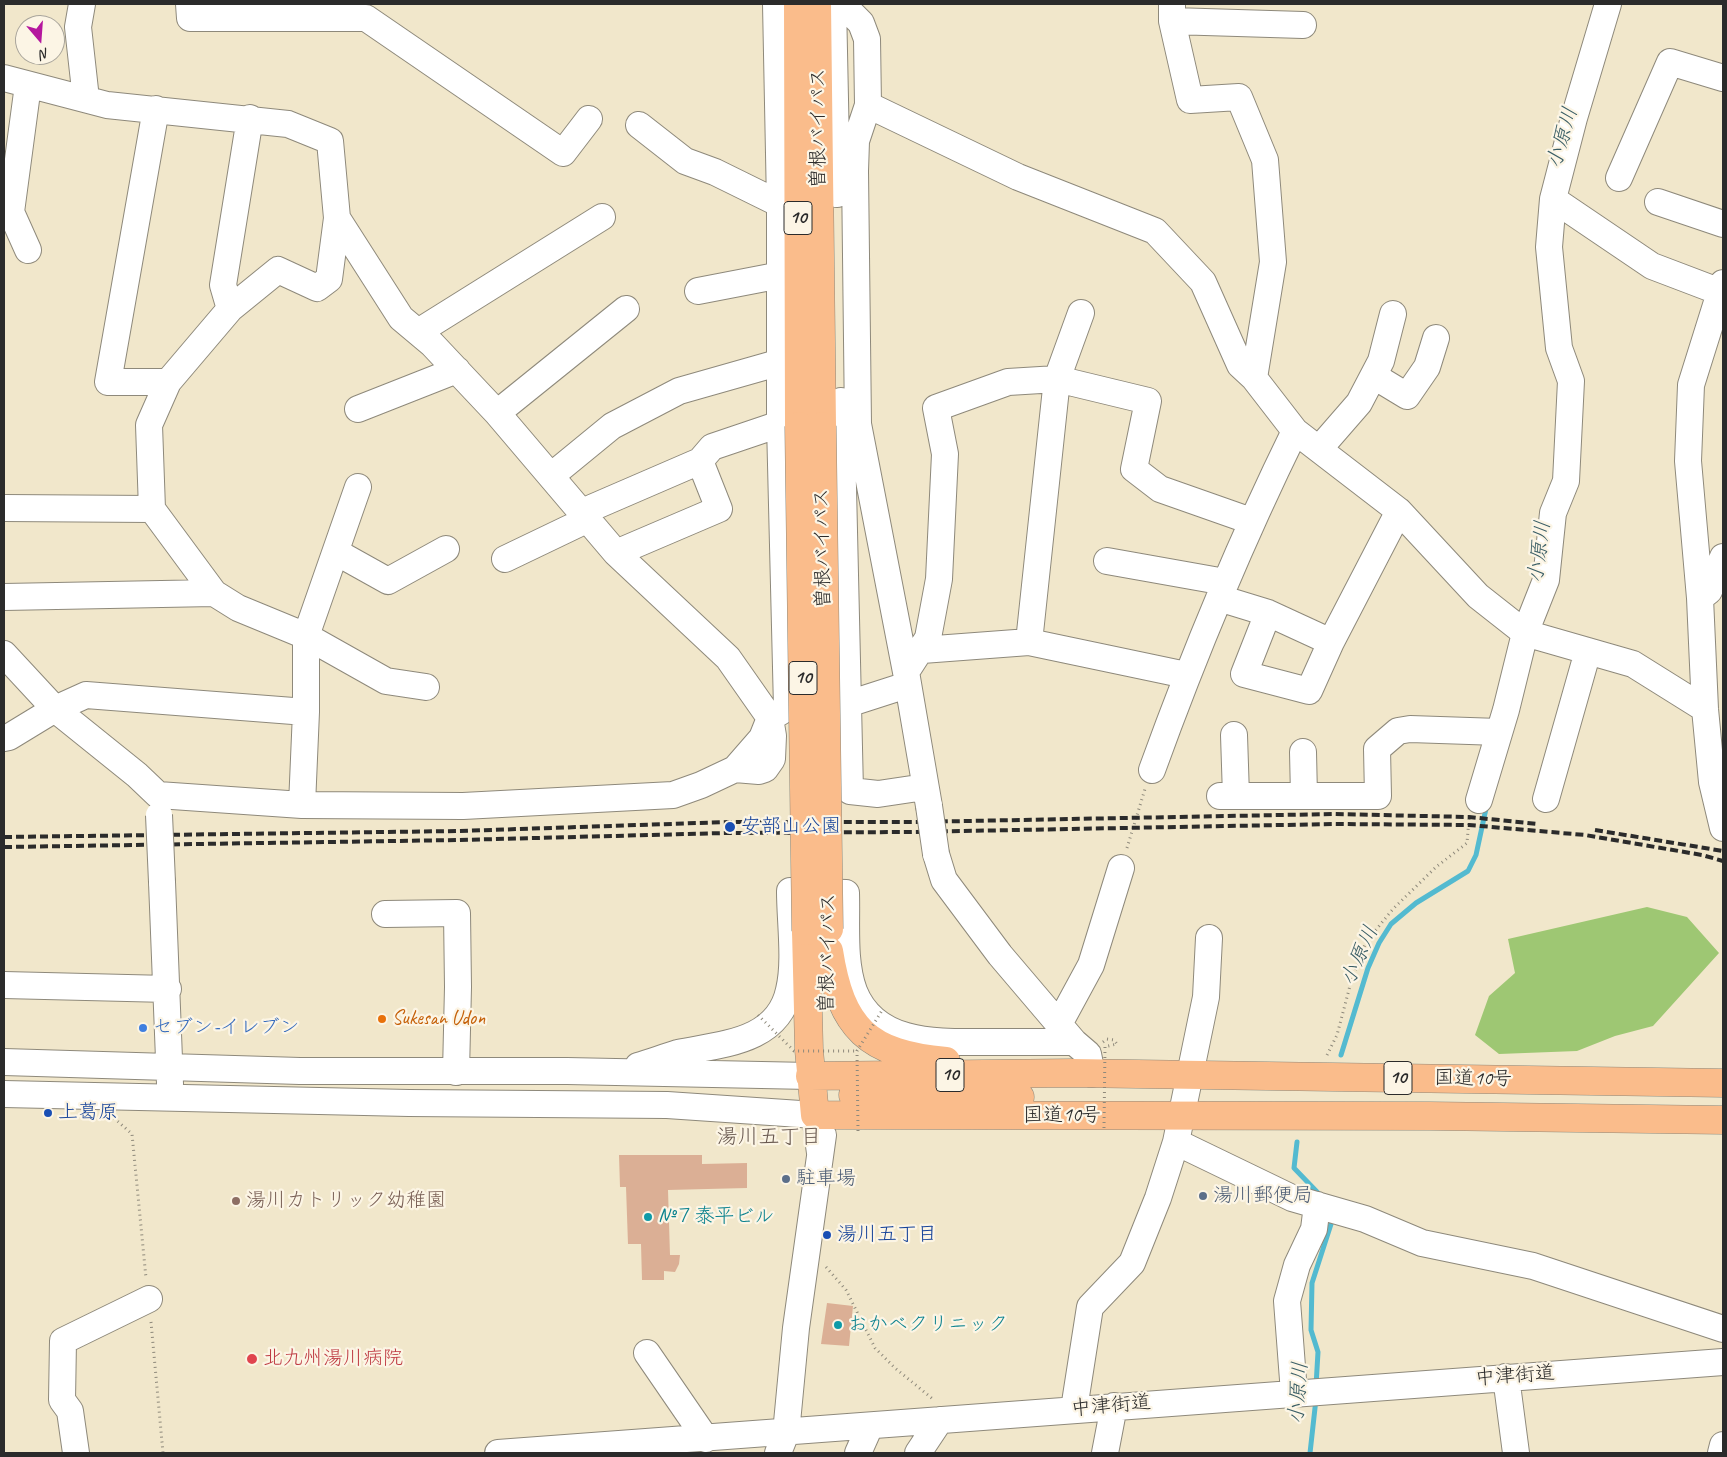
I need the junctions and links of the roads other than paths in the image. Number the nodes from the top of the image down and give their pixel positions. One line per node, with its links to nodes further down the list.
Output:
1 (82, 4): 9 (street)
2 (189, 4): 13 (street)
3 (1608, 4): 16 (street)
4 (801, 7): 10 (street); 18 (street); 40 (highway, 曽根バイパス / 10); 72 (street)
5 (1172, 12): 6 (street); 35 (street)
6 (1303, 25)
7 (1723, 78): 15 (street)
8 (16, 82): 9 (street); 22 (street)
9 (86, 99): 11 (street)
10 (868, 105): 35 (street); 70 (street)
11 (156, 109): 12 (street); 37 (street)
12 (250, 118): 20 (street); 27 (street)
13 (589, 119)
14 (639, 126): 18 (street)
15 (1619, 178)
16 (1554, 199): 24 (street); 62 (street)
17 (1658, 202): 21 (street)
18 (780, 204): 23 (street)
19 (602, 217): 30 (street)
20 (337, 218): 27 (street); 30 (street)
21 (1723, 224)
22 (28, 250)
23 (781, 275): 25 (street); 32 (street)
24 (1722, 290): 59 (street)
25 (698, 291)
26 (626, 309): 39 (street)
27 (230, 310): 37 (street)
28 (1081, 313): 36 (street)
29 (1393, 314): 34 (street)
30 (418, 332): 33 (street)
31 (1436, 338): 34 (street)
32 (781, 362): 40 (street); 44 (street)
33 (457, 370): 38 (street); 39 (street)
34 (1374, 376): 42 (street)
35 (1254, 378): 41 (street)
36 (1057, 379): 50 (street); 64 (street); 66 (street)
37 (168, 382): 47 (street)
38 (358, 409)
39 (497, 413): 44 (street)
40 (800, 426): 43 (street); 75 (street); 92 (highway, 曽根バイパス / 10, bridge)
41 (1295, 431): 42 (street); 50 (street)
42 (1319, 449): 48 (street)
43 (700, 461): 49 (street); 53 (street)
44 (551, 476): 49 (street)
45 (358, 487): 52 (street)
46 (4, 508): 47 (street)
47 (152, 509): 58 (street)
48 (1400, 511): 62 (street); 65 (street)
49 (582, 512): 53 (street); 55 (street)
50 (1251, 521): 57 (street)
51 (446, 549): 52 (street)
52 (336, 552): 63 (street)
53 (616, 553): 75 (street)
54 (1723, 557): 59 (street)
55 (505, 559)
56 (1107, 561): 57 (street)
57 (1222, 590): 61 (street); 69 (street)
58 (214, 592): 60 (street); 63 (street)
59 (1711, 595): 76 (street)
60 (4, 597)
61 (1268, 613): 65 (street); 65 (street)
62 (1525, 633): 67 (street); 77 (street)
63 (306, 636): 71 (street); 74 (street)
64 (1029, 642): 66 (street); 69 (street)
65 (1331, 642)
66 (922, 650): 70 (street)
67 (1588, 651): 76 (street); 84 (street)
68 (4, 654): 73 (street)
69 (1186, 675): 81 (street)
70 (907, 679): 72 (street); 83 (street)
71 (426, 687)
72 (848, 704): 75 (street); 83 (street)
73 (55, 709): 74 (street); 79 (street); 86 (street)
74 (306, 712): 87 (street)
75 (778, 713): 87 (street)
76 (1712, 724): 88 (street)
77 (1499, 732): 82 (street); 85 (street)
78 (1234, 735): 82 (street)
79 (4, 738)
80 (1304, 752): 82 (street)
81 (1152, 770)
82 (1304, 796)
83 (927, 797): 95 (street, bridge)
84 (1546, 799)
85 (1479, 800)
86 (159, 805): 87 (street); 94 (street, bridge)
87 (302, 805)
88 (1723, 828)
89 (1120, 868): 95 (street)
90 (385, 914): 98 (street)
91 (1209, 938): 106 (street)
92 (818, 941): 100 (street); 101 (highway); 104 (highway, 曽根バイパス / 10)
93 (4, 985): 94 (street)
94 (168, 989): 97 (street)
95 (1067, 1033): 99 (street); 101 (street)
96 (4, 1062): 97 (street)
97 (171, 1067): 98 (street); 105 (street)
98 (456, 1072): 99 (street)
99 (607, 1072): 100 (street); 104 (street)
100 (652, 1073): 104 (street)
101 (1082, 1073): 104 (highway, 10); 106 (highway, 国道10号 / 10)
102 (1723, 1083): 106 (highway, 国道10号 / 10)
103 (4, 1094): 105 (street)
104 (820, 1096): 105 (street); 106 (highway, 国道10号 / 10); 120 (street)
105 (170, 1098)
106 (1184, 1108): 107 (highway, 国道10号 / 10); 108 (street); 116 (street)
107 (1723, 1120)
108 (1317, 1205): 110 (street); 114 (street)
109 (149, 1299): 123 (street)
110 (1723, 1329)
111 (647, 1353): 119 (street)
112 (1723, 1362): 113 (street, 中津街道)
113 (1506, 1377): 114 (street, 中津街道); 128 (street)
114 (1309, 1392): 115 (street, 中津街道)
115 (1114, 1406): 116 (street, 中津街道); 127 (street)
116 (1074, 1409): 117 (street, 中津街道)
117 (949, 1420): 118 (street, 中津街道); 126 (street)
118 (870, 1426): 120 (street, 中津街道); 125 (street)
119 (706, 1439): 120 (street, 中津街道); 122 (street, 中津街道)
120 (782, 1443)
121 (1723, 1445): 129 (street)
122 (560, 1451): 124 (street, 中津街道)
123 (76, 1453)
124 (498, 1453)
125 (858, 1453)
126 (918, 1453)
127 (1105, 1453)
128 (1516, 1453)
129 (1721, 1453)

